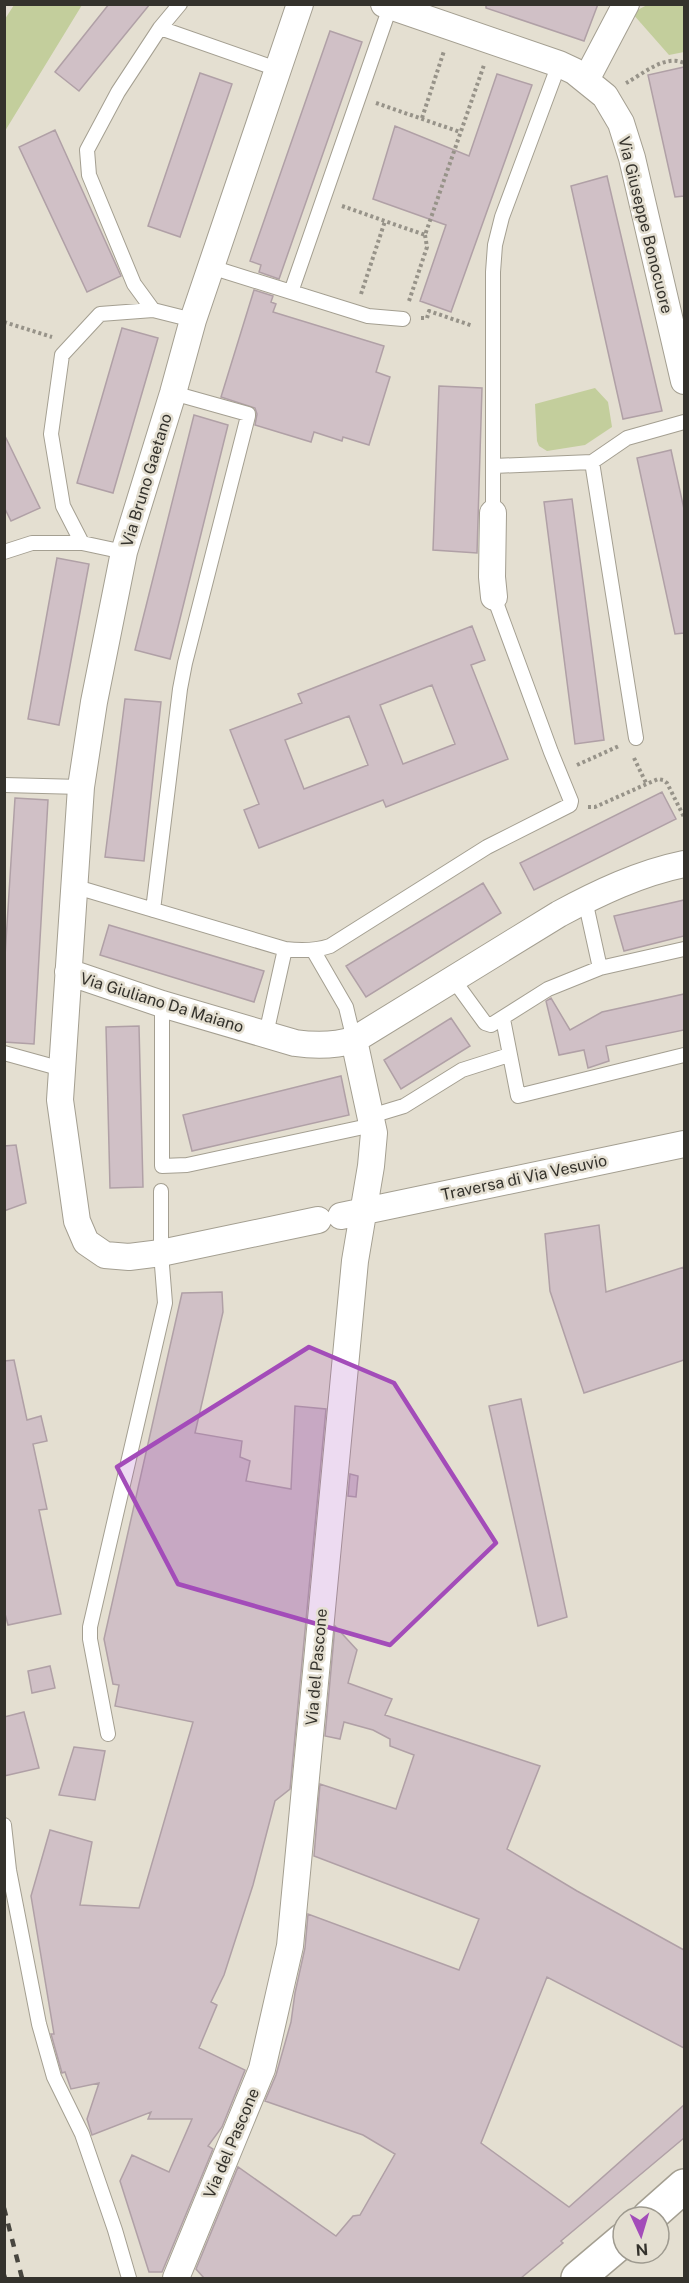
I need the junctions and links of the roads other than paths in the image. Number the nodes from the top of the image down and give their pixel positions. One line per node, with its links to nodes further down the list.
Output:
1 (180, 4): 5 (lane)
2 (300, 4): 7 (street, Via Bruno Gaetano)
3 (626, 4): 8 (street)
4 (386, 5): 6 (street, Via Giuseppe Bonocuore); 10 (lane)
5 (160, 28): 7 (lane); 11 (lane)
6 (559, 64): 8 (street, Via Giuseppe Bonocuore); 18 (lane)
7 (277, 69): 9 (street, Via Bruno Gaetano)
8 (595, 88): 14 (street, Via Giuseppe Bonocuore)
9 (211, 267): 10 (lane); 13 (street, Via Bruno Gaetano)
10 (291, 292): 12 (lane)
11 (153, 310): 13 (lane); 20 (lane)
12 (403, 319)
13 (193, 320): 15 (street, Via Bruno Gaetano)
14 (684, 381)
15 (173, 393): 22 (street, Via Bruno Gaetano); 30 (lane)
16 (684, 422): 17 (lane)
17 (592, 462): 18 (lane); 24 (lane)
18 (494, 466): 19 (lane)
19 (493, 513): 23 (street)
20 (82, 543): 21 (lane); 22 (lane)
21 (4, 552)
22 (124, 552): 26 (street, Via Bruno Gaetano)
23 (494, 597): 33 (lane)
24 (631, 741)
25 (4, 785): 26 (lane)
26 (81, 787): 28 (street, Via Bruno Gaetano)
27 (684, 864): 29 (street, Via Giuliano Da Maiano)
28 (73, 886): 30 (lane); 35 (street, Via Bruno Gaetano)
29 (585, 900): 34 (lane); 36 (street, Via Giuliano Da Maiano)
30 (153, 910): 31 (lane)
31 (285, 949): 33 (lane); 39 (lane)
32 (684, 949): 34 (lane)
33 (313, 950): 40 (lane)
34 (600, 968): 38 (lane)
35 (68, 972): 37 (street, Via Giuliano Da Maiano); 44 (street, Via Giuliano Da Maiano)
36 (453, 979): 38 (lane); 40 (street, Via Giuliano Da Maiano)
37 (162, 1004): 39 (street, Via Giuliano Da Maiano); 45 (lane)
38 (503, 1019): 42 (lane)
39 (266, 1034): 40 (street, Via Giuliano Da Maiano)
40 (354, 1040): 45 (street, Via del Pascone)
41 (4, 1053): 44 (lane)
42 (509, 1055): 43 (lane); 45 (lane)
43 (684, 1056)
44 (62, 1069): 49 (street, Via Giuliano Da Maiano)
45 (372, 1120): 48 (street, Via del Pascone)
46 (684, 1144): 48 (street, Traversa di Via Vesuvio)
47 (161, 1191): 49 (lane)
48 (341, 1216): 49 (street, Via Giuliano Da Maiano); 59 (street, Via del Pascone)
49 (161, 1253): 50 (lane)
50 (108, 1734)
51 (4, 1825): 58 (lane)
52 (684, 2186): 53 (main road)
53 (663, 2205)
54 (684, 2213): 55 (main road)
55 (671, 2224)
56 (611, 2250): 60 (main road)
57 (624, 2265): 61 (main road)
58 (129, 2278)
59 (176, 2278)
60 (578, 2278)
61 (608, 2278)

